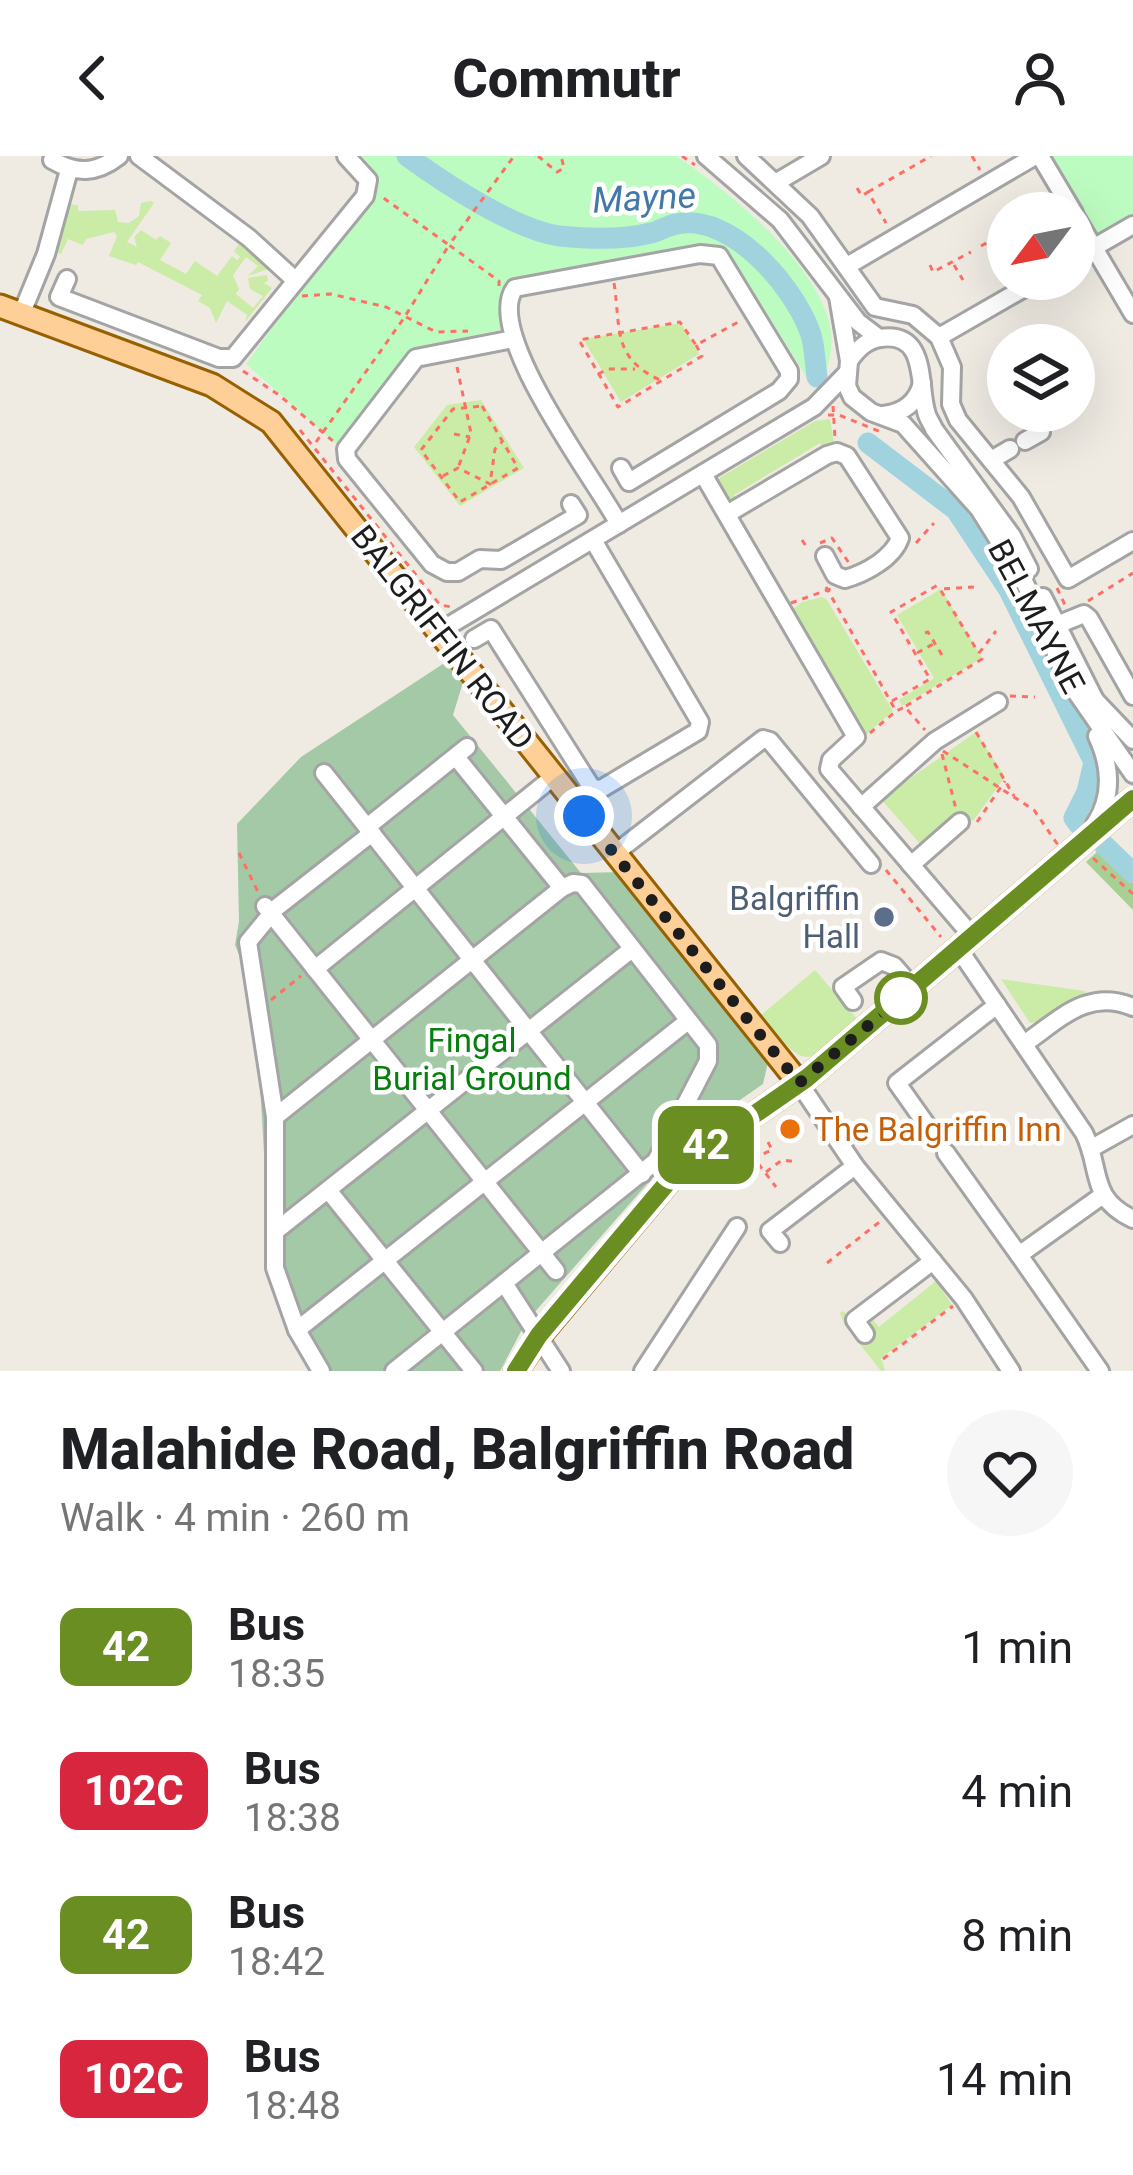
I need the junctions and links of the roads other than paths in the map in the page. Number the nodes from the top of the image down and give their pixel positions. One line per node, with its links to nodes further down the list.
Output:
1 (119, 156): 9 (street)
2 (139, 156): 17 (street)
3 (346, 156): 17 (street)
4 (706, 156): 18 (street)
5 (746, 156): 10 (street)
6 (821, 156): 10 (street)
7 (1037, 156): 11 (street); 15 (street)
8 (52, 160): 9 (street)
9 (69, 170): 20 (street)
10 (777, 182): 15 (street)
11 (1060, 192)
12 (1133, 225): 13 (street)
13 (1095, 247)
14 (1095, 250): 21 (street)
15 (848, 266): 22 (street)
16 (67, 279): 17 (street)
17 (295, 280)
18 (838, 297): 23 (street); 25 (street)
19 (1003, 300): 22 (street)
20 (10, 310): 39 (main road, BALGRIFFIN ROAD)
21 (1133, 314)
22 (939, 337): 36 (street)
23 (879, 338): 25 (street); 26 (street)
24 (513, 339): 30 (street); 32 (street); 34 (street)
25 (848, 368): 27 (street); 28 (street)
26 (923, 376): 29 (street); 38 (street, BELMAYNE)
27 (862, 407): 28 (street); 29 (street, BELMAYNE)
28 (825, 412): 31 (street)
29 (883, 415): 41 (street, BELMAYNE)
30 (621, 468)
31 (703, 474): 33 (street); 34 (street)
32 (571, 504)
33 (727, 514): 37 (street); 51 (street)
34 (619, 524): 35 (street)
35 (593, 540): 39 (street); 40 (street)
36 (1133, 541)
37 (813, 553)
38 (1057, 626): 42 (street); 43 (street, BELMAYNE)
39 (440, 632): 49 (main road, BALGRIFFIN ROAD)
40 (474, 639)
41 (1069, 682): 48 (street, BELMAYNE); 55 (street)
42 (1133, 696)
43 (1092, 698): 45 (street); 46 (street, BELMAYNE)
44 (998, 702): 51 (street)
45 (1133, 740)
46 (1133, 760)
47 (324, 773): 54 (street)
48 (1133, 774)
49 (552, 778): 52 (street); 56 (main road, BALGRIFFIN ROAD)
50 (1133, 799): 55 (main road)
51 (862, 807): 58 (street)
52 (505, 817): 54 (street); 59 (street); 60 (street)
53 (965, 825): 58 (street)
54 (369, 830): 59 (street); 61 (street)
55 (1081, 852): 62 (main road)
56 (614, 854): 57 (street); 74 (main road, BALGRIFFIN ROAD)
57 (871, 864)
58 (911, 865): 62 (street)
59 (415, 888): 64 (street); 65 (street)
60 (562, 888): 63 (street); 64 (street)
61 (267, 909): 65 (street); 77 (street)
62 (957, 941): 66 (main road); 68 (street)
63 (632, 950): 70 (street); 71 (street)
64 (472, 959): 71 (street); 72 (street)
65 (314, 968): 72 (street)
66 (913, 988): 67 (street); 74 (main road)
67 (854, 1001)
68 (997, 1005): 73 (street); 90 (street)
69 (1133, 1007): 73 (street)
70 (688, 1021): 75 (street); 81 (street)
71 (529, 1031): 75 (street); 76 (street)
72 (371, 1039): 76 (street); 77 (street)
73 (1024, 1044): 79 (street)
74 (799, 1083): 80 (street); 98 (main road)
75 (585, 1102): 81 (street); 82 (street)
76 (428, 1111): 82 (street); 83 (street)
77 (275, 1117): 87 (street)
78 (1133, 1126): 79 (street)
79 (1092, 1148): 84 (street)
80 (855, 1166): 88 (street); 92 (street)
81 (642, 1174): 89 (street)
82 (484, 1181): 89 (street); 91 (street)
83 (328, 1190): 87 (street); 91 (street)
84 (1103, 1195): 85 (street); 90 (street)
85 (1133, 1219)
86 (737, 1227): 104 (street)
87 (277, 1230): 95 (street)
88 (780, 1243)
89 (540, 1252): 93 (street); 94 (street)
90 (1018, 1255): 106 (street)
91 (384, 1260): 95 (street); 96 (street)
92 (933, 1262): 97 (street); 105 (street)
93 (556, 1271)
94 (503, 1283): 96 (street); 98 (street)
95 (297, 1330): 99 (street)
96 (443, 1333): 100 (street); 101 (street)
97 (865, 1334)
98 (539, 1335): 102 (main road); 103 (street)
99 (321, 1371)
100 (394, 1371)
101 (474, 1371)
102 (516, 1371)
103 (561, 1371)
104 (643, 1371)
105 (1011, 1371)
106 (1100, 1371)

